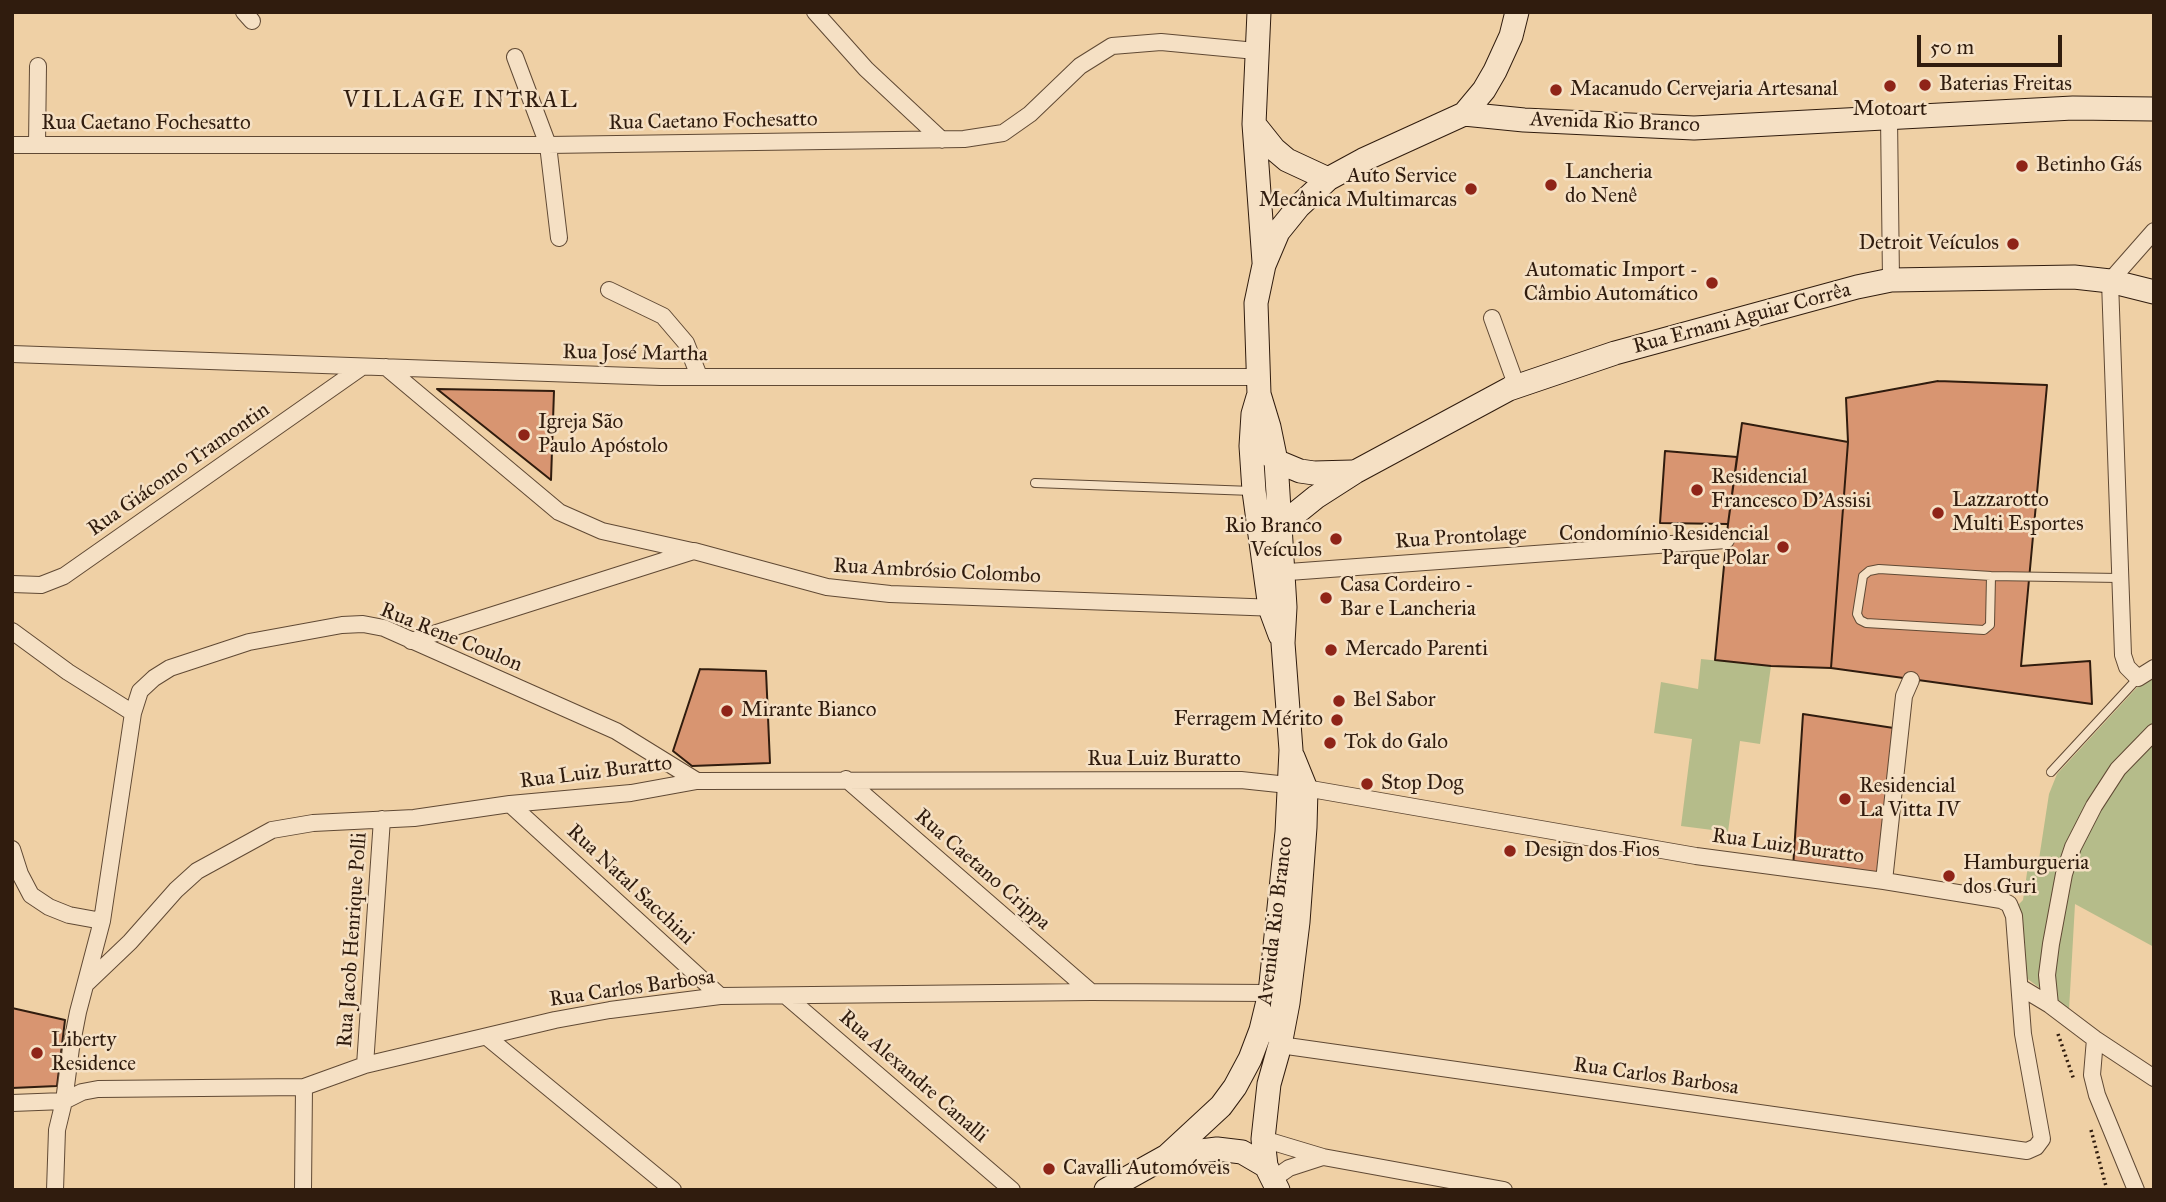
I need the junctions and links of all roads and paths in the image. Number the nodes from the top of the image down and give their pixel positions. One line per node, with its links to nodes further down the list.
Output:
1 (815, 12): 11 (street)
2 (1259, 12): 4 (main road)
3 (1517, 12): 8 (main road)
4 (1256, 51): 10 (main road); 11 (street, Rua Caetano Fochesatto)
5 (515, 57): 14 (street)
6 (38, 66): 13 (street)
7 (2154, 109): 9 (main road, Avenida Rio Branco)
8 (1464, 114): 9 (main road, Avenida Rio Branco); 15 (main road, Avenida Rio Branco)
9 (1889, 117): 19 (street)
10 (1254, 124): 15 (main road); 18 (main road)
11 (942, 140): 14 (street, Rua Caetano Fochesatto)
12 (12, 145): 13 (street, Rua Caetano Fochesatto)
13 (37, 145): 14 (street, Rua Caetano Fochesatto)
14 (548, 145): 17 (street)
15 (1328, 179): 18 (main road, Avenida Rio Branco)
16 (2154, 231): 20 (street)
17 (559, 238)
18 (1264, 265): 29 (main road, Avenida Rio Branco)
19 (1891, 280): 20 (main road, Rua Ernani Aguiar Corrêa); 28 (main road, Rua Ernani Aguiar Corrêa)
20 (2110, 281): 22 (main road, Rua Ernani Aguiar Corrêa); 39 (street)
21 (609, 290): 27 (street)
22 (2154, 292)
23 (1492, 318): 28 (street)
24 (12, 354): 25 (street, Rua José Martha)
25 (362, 367): 26 (street, Rua José Martha); 40 (street, Rua Giácomo Tramontin)
26 (386, 368): 27 (street, Rua José Martha); 36 (street, Rua Ambrósio Colombo)
27 (699, 376): 29 (street, Rua José Martha)
28 (1517, 387): 31 (main road, Rua Ernani Aguiar Corrêa)
29 (1257, 395): 30 (main road, Avenida Rio Branco); 33 (main road, Avenida Rio Branco)
30 (1276, 461): 31 (main road, Rua Ernani Aguiar Corrêa); 34 (main road, Avenida Rio Branco)
31 (1355, 471): 34 (main road, Rua Ernani Aguiar Corrêa)
32 (1035, 483): 33 (lane)
33 (1254, 491): 37 (main road, Avenida Rio Branco)
34 (1280, 526): 37 (main road, Avenida Rio Branco)
35 (1726, 540): 37 (street, Rua Prontolage)
36 (694, 551): 41 (street, Rua Ambrósio Colombo); 43 (street)
37 (1274, 574): 41 (main road, Avenida Rio Branco)
38 (1991, 576): 38 (lane); 39 (lane)
39 (2119, 578): 45 (street)
40 (12, 584)
41 (1278, 608): 52 (main road, Avenida Rio Branco)
42 (12, 631): 47 (street)
43 (411, 641): 47 (street, Rua Rene Coulon); 51 (street, Rua Rene Coulon)
44 (2154, 668): 45 (street)
45 (2138, 678): 49 (lane)
46 (1911, 680): 56 (street)
47 (132, 713): 57 (street, Rua Rene Coulon)
48 (2154, 732): 64 (street)
49 (2051, 772)
50 (846, 779): 51 (street, Rua Luiz Buratto); 52 (street, Rua Luiz Buratto); 60 (street, Rua Caetano Crippa)
51 (697, 781): 53 (street, Rua Luiz Buratto)
52 (1297, 787): 56 (street, Rua Luiz Buratto); 61 (main road, Avenida Rio Branco); 67 (main road, Avenida Rio Branco)
53 (510, 804): 54 (street, Rua Luiz Buratto); 62 (street, Rua Natal Sacchini)
54 (382, 819): 58 (street, Rua Luiz Buratto); 68 (street, Rua Jacob Henrique Polli)
55 (12, 849): 57 (street)
56 (1884, 881): 59 (street, Rua Luiz Buratto)
57 (102, 921): 58 (street, Rua Rene Coulon)
58 (87, 983): 71 (street)
59 (2020, 987): 64 (street); 74 (street, Rua Luiz Buratto)
60 (1091, 992): 61 (street, Rua Carlos Barbosa); 63 (street, Rua Carlos Barbosa)
61 (1270, 993): 75 (main road, Avenida Rio Branco)
62 (720, 996): 63 (street, Rua Carlos Barbosa); 65 (street, Rua Carlos Barbosa)
63 (786, 996): 81 (street, Rua Alexandre Canalli)
64 (2050, 1005): 66 (street)
65 (487, 1037): 68 (street, Rua Carlos Barbosa); 80 (street)
66 (2095, 1039): 69 (street); 84 (street)
67 (1280, 1045): 73 (main road, Avenida Rio Branco); 74 (street, Rua Carlos Barbosa)
68 (365, 1065): 70 (street, Rua Carlos Barbosa)
69 (2154, 1078)
70 (304, 1087): 71 (street, Rua Carlos Barbosa); 79 (street)
71 (64, 1101): 72 (street, Rua Carlos Barbosa); 78 (street)
72 (12, 1103)
73 (1263, 1139): 76 (street); 77 (main road, Avenida Rio Branco)
74 (2027, 1151)
75 (1167, 1156): 77 (main road); 82 (main road, Avenida Rio Branco)
76 (1323, 1157): 77 (street); 83 (street)
77 (1272, 1179)
78 (55, 1190)
79 (303, 1190)
80 (673, 1190)
81 (1012, 1190)
82 (1106, 1190)
83 (1504, 1190)
84 (2136, 1190)

